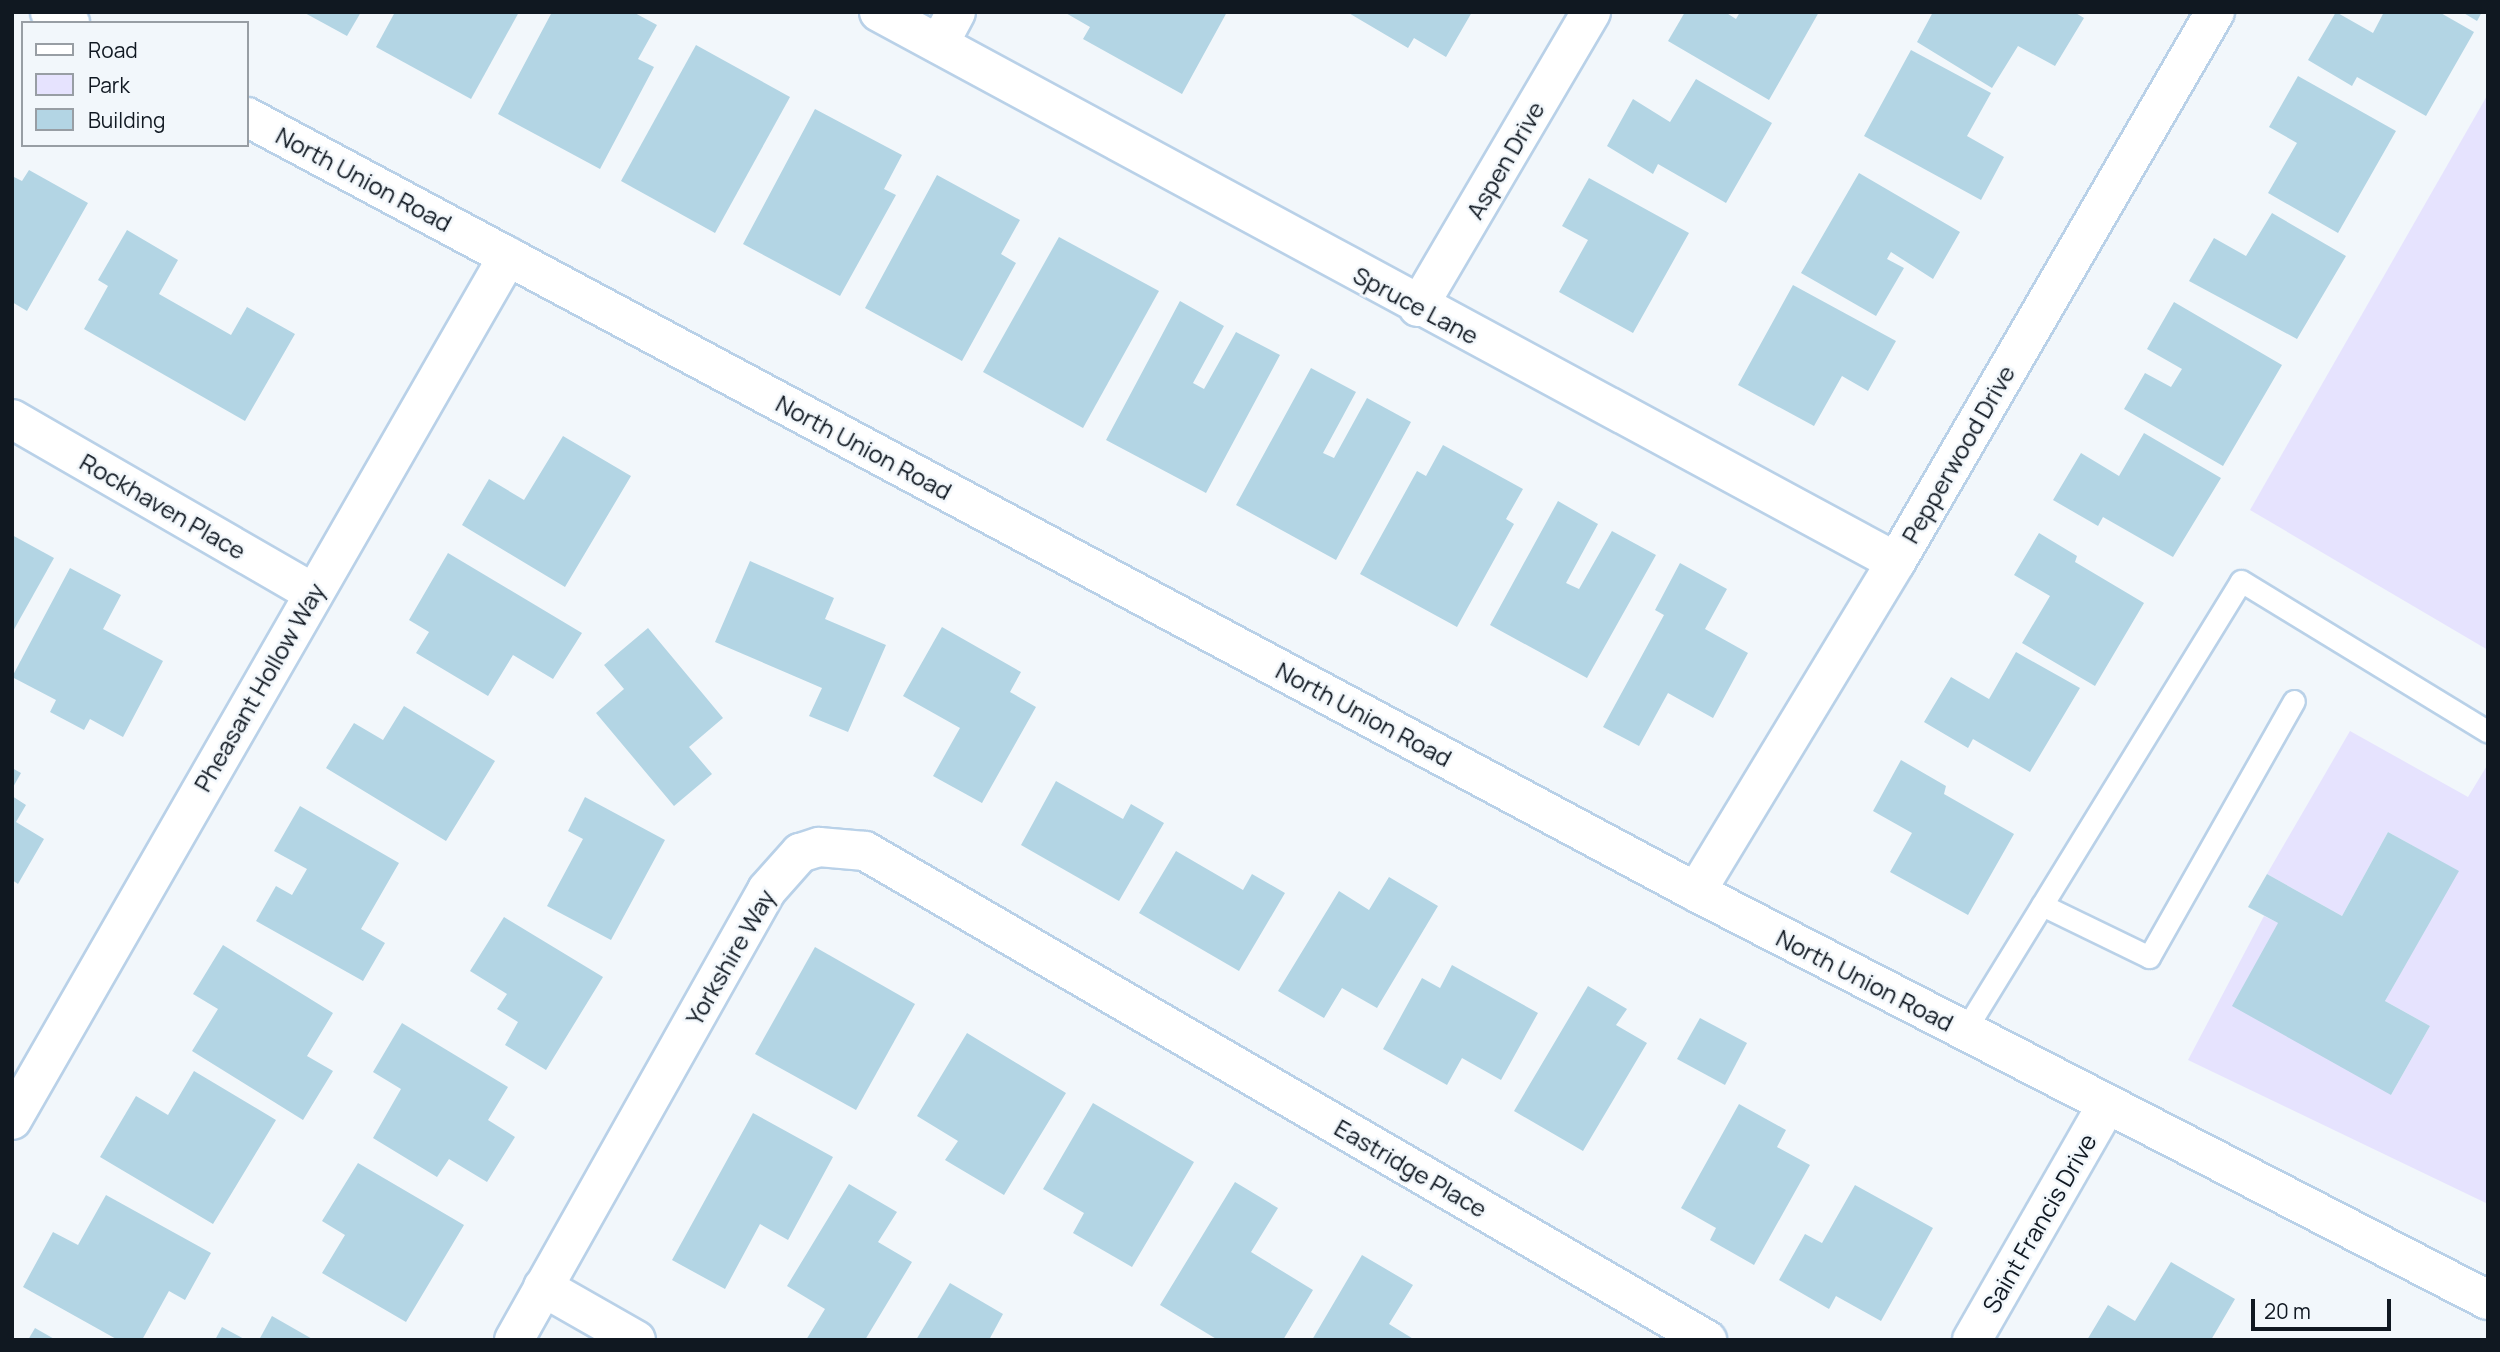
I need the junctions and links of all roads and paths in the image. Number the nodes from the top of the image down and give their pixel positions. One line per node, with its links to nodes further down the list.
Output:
1 (50, 12): 5 (street)
2 (879, 12): 6 (street, Spruce Lane)
3 (1591, 12): 9 (street, Aspen Drive)
4 (2215, 12): 11 (street, Pepperwood Drive)
5 (66, 21)
6 (948, 28): 9 (street, Spruce Lane)
7 (248, 118): 8 (street, North Union Road)
8 (508, 256): 12 (street, Pheasant Hollow Way); 15 (street, North Union Road)
9 (1418, 307): 11 (street, Spruce Lane)
10 (12, 419): 12 (street, Rockhaven Place)
11 (1896, 562): 15 (street, Pepperwood Drive)
12 (313, 593): 20 (street, Pheasant Hollow Way)
13 (2294, 701): 16 (lane)
14 (2488, 732): 16 (lane)
15 (1696, 892): 18 (street, North Union Road)
16 (2042, 905): 18 (lane)
17 (1115, 996): 21 (street, Yorkshire Way); 25 (street, Eastridge Place)
18 (1964, 1032): 19 (street, North Union Road)
19 (2106, 1106): 22 (street, North Union Road); 26 (street, Saint Francis Drive)
20 (12, 1120)
21 (543, 1287): 23 (street, Yorkshire Way); 24 (street)
22 (2488, 1300)
23 (514, 1340)
24 (636, 1340)
25 (1707, 1340)
26 (1972, 1340)

